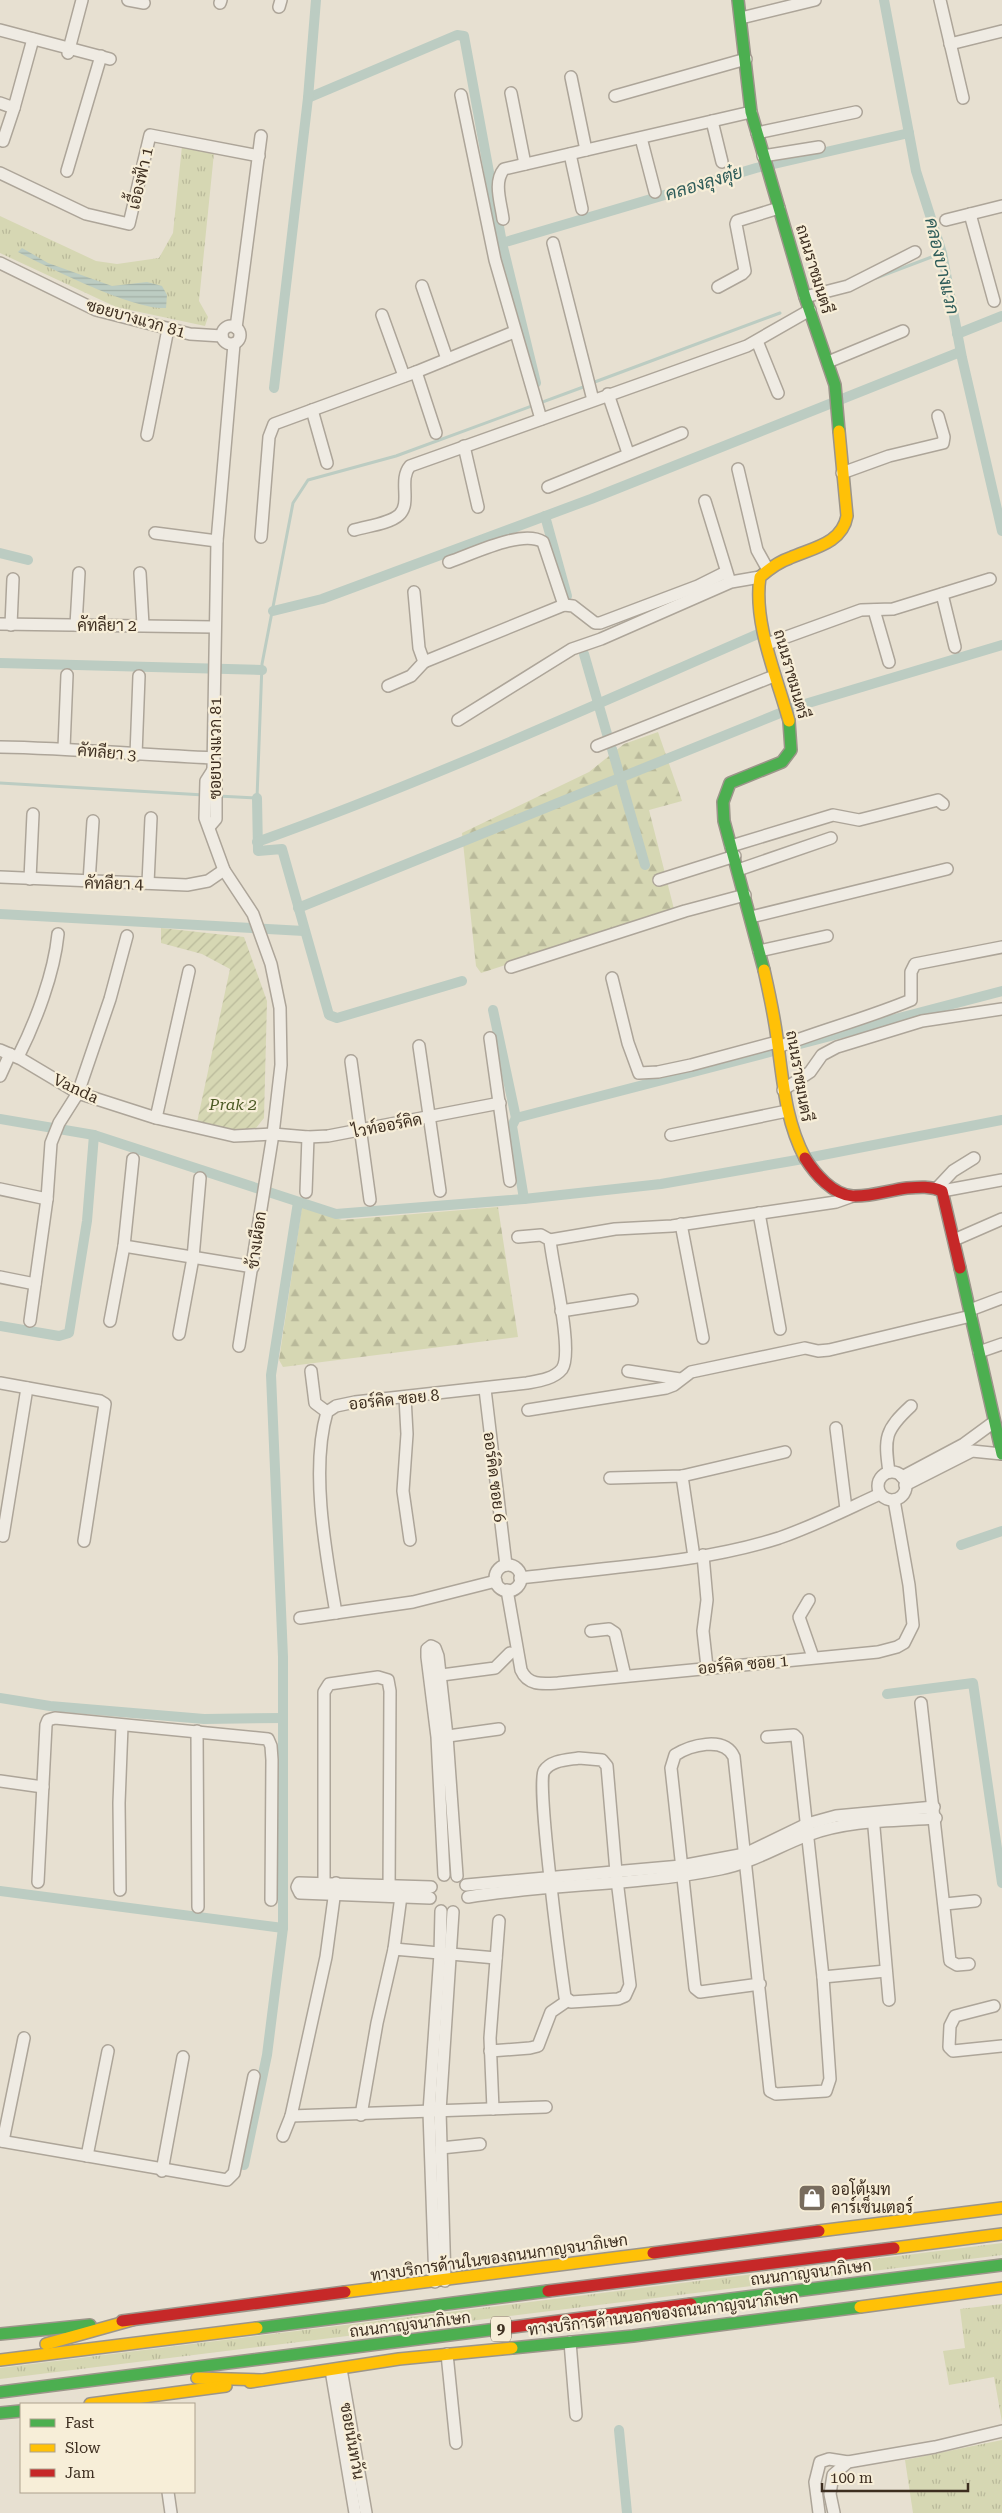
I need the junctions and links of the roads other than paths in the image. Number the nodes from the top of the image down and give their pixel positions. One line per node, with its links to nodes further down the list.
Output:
1 (82, 0): 13 (street)
2 (128, 0): 6 (street)
3 (738, 0): 7 (main road, ถนนราชมนตรี)
4 (815, 0): 7 (street)
5 (940, 0): 12 (street)
6 (144, 3)
7 (741, 18): 14 (main road, ถนนราชมนตรี)
8 (0, 30): 11 (street)
9 (1002, 31): 12 (street)
10 (0, 37): 11 (street)
11 (32, 42): 13 (street); 21 (street)
12 (950, 44): 19 (street)
13 (69, 51): 36 (street)
14 (746, 59): 18 (street); 22 (main road, ถนนราชมนตรี)
15 (571, 78): 30 (street)
16 (511, 93): 35 (street)
17 (461, 96): 57 (street)
18 (615, 96)
19 (963, 98)
20 (0, 103): 21 (street)
21 (14, 108): 28 (street)
22 (751, 112): 24 (street); 25 (main road, ถนนราชมนตรี)
23 (856, 112): 25 (street)
24 (712, 121): 27 (street); 34 (street)
25 (757, 133): 33 (main road, ถนนราชมนตรี)
26 (261, 136): 32 (street)
27 (641, 138): 30 (street); 38 (street)
28 (3, 141)
29 (819, 147): 33 (street)
30 (586, 150): 31 (street)
31 (570, 154): 35 (street); 41 (street)
32 (259, 156): 37 (street, เอื้องฟ้า 1); 54 (street)
33 (764, 158): 40 (main road, ถนนราชมนตรี)
34 (722, 162)
35 (525, 164): 43 (street)
36 (68, 171)
37 (0, 173)
38 (655, 192)
39 (1002, 206): 42 (street)
40 (779, 208): 49 (street); 50 (main road, ถนนราชมนตรี)
41 (582, 210)
42 (970, 214): 44 (street); 51 (street)
43 (503, 219)
44 (946, 220)
45 (553, 243): 67 (street)
46 (915, 252): 50 (street)
47 (0, 263): 55 (street, ซอยบางแวก 81)
48 (422, 286): 61 (street)
49 (718, 287)
50 (805, 297): 52 (main road, ถนนราชมนตรี)
51 (994, 301)
52 (810, 310): 59 (street); 62 (main road, ถนนราชมนตรี)
53 (382, 316): 64 (street)
54 (236, 328): 58 (street); 60 (street)
55 (168, 329): 58 (street, ซอยบางแวก 81); 73 (street)
56 (903, 331): 62 (street)
57 (514, 332): 61 (street); 69 (street)
58 (222, 336): 60 (street)
59 (757, 341): 65 (street); 66 (street)
60 (234, 344): 85 (street, ซอยบางแวก 81)
61 (447, 360): 63 (street)
62 (828, 362): 78 (main road, ถนนราชมนตรี)
63 (416, 372): 64 (street); 71 (street)
64 (404, 376): 68 (street)
65 (778, 393)
66 (608, 394): 67 (street); 75 (street)
67 (592, 397): 69 (street)
68 (312, 410): 76 (street); 84 (street)
69 (540, 416): 74 (street)
70 (938, 416): 78 (street)
71 (436, 433)
72 (682, 433): 75 (street)
73 (147, 435)
74 (464, 446): 81 (street); 82 (street)
75 (628, 454): 79 (street)
76 (327, 463)
77 (738, 469): 90 (street)
78 (842, 473): 90 (main road, ถนนราชมนตรี)
79 (548, 488)
80 (705, 501): 87 (street)
81 (478, 507)
82 (354, 530)
83 (155, 533): 85 (street)
84 (261, 537)
85 (217, 541): 102 (street, ซอยบางแวก 81)
86 (449, 562): 96 (street)
87 (726, 572): 93 (street); 98 (street)
88 (79, 573): 100 (street)
89 (140, 573): 101 (street)
90 (764, 573): 93 (street); 104 (main road, ถนนราชมนตรี)
91 (13, 579): 99 (street)
92 (990, 579): 95 (street)
93 (731, 582): 103 (street)
94 (414, 592): 106 (street)
95 (942, 594): 97 (street); 105 (street)
96 (564, 605): 98 (street); 106 (street)
97 (874, 610): 104 (street); 107 (street)
98 (612, 620): 103 (street)
99 (6, 624): 100 (street, คัทลียา 2)
100 (76, 625): 101 (street, คัทลียา 2)
101 (143, 625): 102 (street, คัทลียา 2)
102 (214, 627): 117 (street, ซอยบางแวก 81)
103 (616, 632): 112 (street)
104 (766, 644): 110 (main road, ถนนราชมนตรี)
105 (955, 647)
106 (424, 662): 111 (street)
107 (888, 662)
108 (67, 675): 115 (street)
109 (139, 676): 116 (street)
110 (774, 676): 113 (street); 123 (main road, ถนนราชมนตรี)
111 (388, 686)
112 (458, 720)
113 (597, 746)
114 (0, 747): 115 (street, คัทลียา 3)
115 (64, 748): 116 (street, คัทลียา 3)
116 (136, 755): 117 (street, คัทลียา 3)
117 (214, 758): 125 (street, ซอยบางแวก 81)
118 (943, 804): 123 (street)
119 (33, 814): 128 (street)
120 (151, 818): 131 (street)
121 (93, 821): 130 (street)
122 (831, 838): 126 (street)
123 (733, 851): 126 (main road, ถนนราชมนตรี); 129 (street)
124 (947, 869): 133 (street)
125 (224, 870): 131 (street, คัทลียา 4); 156 (street, ซอยบางแวก 81)
126 (738, 870): 132 (main road, ถนนราชมนตรี)
127 (0, 877): 128 (street, คัทลียา 4)
128 (30, 879): 130 (street, คัทลียา 4)
129 (659, 880)
130 (89, 882): 131 (street, คัทลียา 4)
131 (148, 883)
132 (744, 895): 133 (main road, ถนนราชมนตรี); 139 (street)
133 (752, 917): 138 (main road, ถนนราชมนตรี)
134 (58, 934): 146 (street)
135 (127, 936): 150 (street)
136 (827, 936): 138 (street)
137 (1002, 946): 144 (street)
138 (759, 950): 144 (main road, ถนนราชมนตรี)
139 (511, 967)
140 (189, 971): 154 (street)
141 (612, 978): 144 (street)
142 (1002, 1009): 149 (street)
143 (490, 1038): 151 (street)
144 (778, 1044): 149 (main road, ถนนราชมนตรี)
145 (420, 1046): 153 (street)
146 (9, 1054): 148 (street); 150 (street, Vanda)
147 (351, 1061): 155 (street)
148 (0, 1076)
149 (783, 1090): 152 (main road, ถนนราชมนตรี)
150 (78, 1093): 154 (street, Vanda); 169 (street)
151 (500, 1103): 153 (street, ไวท์ออร์คิด); 163 (street)
152 (787, 1111): 157 (street); 168 (main road, ถนนราชมนตรี)
153 (431, 1116): 155 (street, ไวท์ออร์คิด); 166 (street)
154 (156, 1118): 156 (street, Vanda)
155 (360, 1131): 158 (street, ไวท์ออร์คิด); 170 (street)
156 (273, 1134): 158 (street, ไวท์ออร์คิด); 179 (street, ช้างเผือก)
157 (671, 1135)
158 (308, 1138): 167 (street)
159 (974, 1158): 165 (street)
160 (133, 1159): 177 (street)
161 (200, 1178): 178 (street)
162 (1002, 1180): 165 (street)
163 (510, 1181)
164 (0, 1189): 169 (street)
165 (940, 1189): 168 (main road); 176 (main road)
166 (440, 1191)
167 (306, 1192)
168 (853, 1196): 171 (street)
169 (47, 1199): 181 (street)
170 (370, 1200)
171 (759, 1213): 173 (street); 188 (street)
172 (1002, 1219): 176 (street)
173 (681, 1224): 175 (street); 190 (street)
174 (518, 1237): 175 (street)
175 (550, 1240): 184 (street, ออร์คิด ซอย 8)
176 (954, 1240): 185 (main road)
177 (124, 1246): 178 (street); 187 (street)
178 (193, 1258): 179 (street); 189 (street)
179 (253, 1268): 192 (street, ช้างเผือก)
180 (0, 1277): 181 (street)
181 (35, 1284): 186 (street)
182 (1002, 1298): 185 (street)
183 (632, 1300): 184 (street)
184 (561, 1311): 199 (street, ออร์คิด ซอย 8)
185 (970, 1313): 193 (main road); 196 (street)
186 (30, 1321)
187 (110, 1321)
188 (780, 1329)
189 (179, 1334)
190 (703, 1338)
191 (1002, 1344): 193 (street)
192 (239, 1346)
193 (979, 1352): 204 (main road)
194 (311, 1371): 203 (street)
195 (628, 1371): 196 (street)
196 (680, 1380): 202 (street)
197 (0, 1383): 198 (street)
198 (27, 1388): 217 (street); 219 (street)
199 (485, 1389): 200 (street, ออร์คิด ซอย 8); 221 (street, ออร์คิด ซอย 6)
200 (404, 1397): 203 (street, ออร์คิด ซอย 8); 218 (street)
201 (912, 1406): 210 (street)
202 (528, 1410)
203 (327, 1412): 226 (street, ออร์คิด ซอย 8)
204 (994, 1422): 206 (street); 209 (main road)
205 (836, 1428): 216 (street)
206 (975, 1437): 207 (street); 213 (street)
207 (977, 1450): 209 (street); 213 (street)
208 (785, 1452): 211 (street)
209 (1002, 1454)
210 (889, 1472): 213 (street); 214 (street)
211 (682, 1476): 212 (street); 220 (street)
212 (610, 1478)
213 (903, 1481): 215 (street)
214 (880, 1494): 215 (street); 216 (street)
215 (894, 1500): 230 (street, ออร์คิด ซอย 1)
216 (846, 1510): 220 (street)
217 (3, 1536)
218 (410, 1540)
219 (84, 1541)
220 (698, 1556): 222 (street); 231 (street)
221 (506, 1565): 222 (street); 223 (street)
222 (520, 1578): 224 (street)
223 (496, 1582): 224 (street); 226 (street)
224 (507, 1590): 232 (street, ออร์คิด ซอย 1)
225 (809, 1600): 230 (street)
226 (336, 1613): 227 (street)
227 (300, 1618)
228 (591, 1630): 232 (street)
229 (510, 1653): 237 (street)
230 (812, 1657): 231 (street, ออร์คิด ซอย 1)
231 (707, 1667): 232 (street, ออร์คิด ซอย 1)
232 (625, 1676)
233 (921, 1703): 241 (street)
234 (122, 1726): 236 (street); 240 (street); 253 (street)
235 (499, 1729): 237 (street)
236 (197, 1731): 258 (street); 261 (street)
237 (442, 1737): 246 (street); 247 (street)
238 (767, 1737): 243 (street)
239 (0, 1781): 240 (street)
240 (43, 1787): 249 (street)
241 (935, 1812): 242 (street); 260 (street)
242 (873, 1817): 243 (street); 269 (street)
243 (808, 1829): 244 (street); 270 (street)
244 (745, 1859): 245 (street); 245 (street); 271 (street)
245 (681, 1871): 248 (street); 271 (street)
246 (444, 1875): 247 (street); 255 (street)
247 (457, 1876): 251 (street)
248 (617, 1878): 250 (street); 250 (street); 273 (street)
249 (38, 1882)
250 (552, 1883): 251 (street); 257 (street); 273 (street)
251 (466, 1885): 257 (street)
252 (330, 1888): 254 (street); 254 (street); 285 (street)
253 (120, 1890)
254 (389, 1890): 255 (street); 256 (street)
255 (430, 1892): 256 (street); 262 (street)
256 (401, 1896): 265 (street)
257 (468, 1897): 263 (street)
258 (271, 1900)
259 (975, 1901): 260 (street)
260 (946, 1904): 268 (street)
261 (198, 1907)
262 (441, 1911): 263 (street); 266 (street)
263 (453, 1912): 266 (street)
264 (499, 1921): 267 (street)
265 (394, 1949): 266 (street); 284 (street)
266 (446, 1954): 267 (street); 283 (street)
267 (496, 1958): 278 (street)
268 (969, 1964)
269 (886, 1971): 270 (street); 272 (street)
270 (823, 1977): 271 (street)
271 (760, 1984)
272 (889, 2000)
273 (567, 2001): 278 (street)
274 (994, 2006): 276 (street)
275 (24, 2038): 287 (street)
276 (1002, 2046)
277 (108, 2050): 290 (street)
278 (490, 2051): 282 (street)
279 (182, 2057): 291 (street)
280 (254, 2076): 291 (street)
281 (546, 2107): 282 (street)
282 (493, 2109): 283 (street)
283 (435, 2112): 284 (street); 289 (street); 298 (street)
284 (361, 2115): 285 (street)
285 (291, 2116): 286 (street)
286 (284, 2136)
287 (2, 2141): 290 (street)
288 (480, 2144): 289 (street)
289 (441, 2148): 298 (street)
290 (87, 2156): 291 (street)
291 (162, 2171)
292 (1002, 2208): 296 (main road, ทางบริการด้านในของถนนกาญจนาภิเษก)
293 (1002, 2218): 296 (main road)
294 (1002, 2234): 305 (main road, ถนนกาญจนาภิเษก / 9)
295 (1002, 2265): 307 (main road, ถนนกาญจนาภิเษก / 9)
296 (501, 2273): 298 (main road, ทางบริการด้านในของถนนกาญจนาภิเษก)
297 (1002, 2278): 303 (main road)
298 (440, 2281): 300 (main road, ทางบริการด้านในของถนนกาญจนาภิเษก)
299 (1002, 2288): 302 (main road, ทางบริการด้านนอกของถนนกาญจนาภิเษก)
300 (132, 2320): 301 (main road, ทางบริการด้านในของถนนกาญจนาภิเษก); 305 (main road)
301 (0, 2334)
302 (570, 2342): 303 (main road, ทางบริการด้านนอกของถนนกาญจนาภิเษก); 314 (street)
303 (544, 2344): 304 (main road, ทางบริการด้านนอกของถนนกาญจนาภิเษก)
304 (447, 2354): 306 (main road, ทางบริการด้านนอกของถนนกาญจนาภิเษก); 316 (street)
305 (0, 2359)
306 (336, 2370): 308 (main road, ทางบริการด้านนอกของถนนกาญจนาภิเษก); 317 (street, ซอยนันทวัน)
307 (125, 2377): 308 (main road); 309 (main road, ถนนกาญจนาภิเษก / 9)
308 (262, 2380): 310 (main road, ทางบริการด้านนอกของถนนกาญจนาภิเษก)
309 (0, 2392)
310 (167, 2399): 311 (main road, ทางบริการด้านนอกของถนนกาญจนาภิเษก)
311 (105, 2403)
312 (20, 2411): 313 (main road)
313 (0, 2413)
314 (576, 2415)
315 (1002, 2431): 318 (street)
316 (456, 2443)
317 (352, 2460): 321 (street, ซอยนันทวัน); 322 (street, ซอยนันทวัน)
318 (848, 2462): 323 (street); 324 (street)
319 (168, 2493): 320 (street)
320 (171, 2513)
321 (355, 2513)
322 (366, 2513)
323 (819, 2513)
324 (834, 2513)

